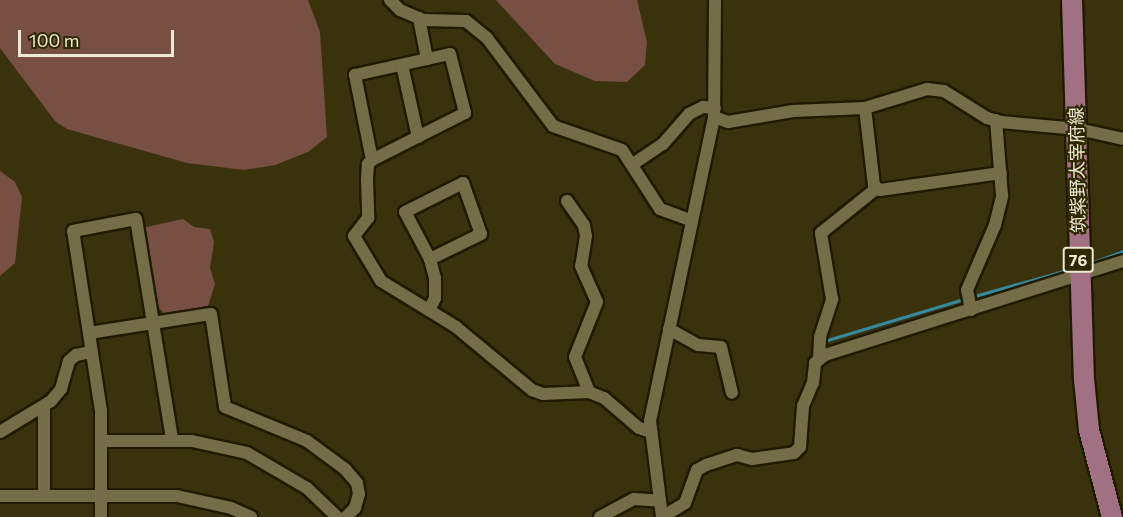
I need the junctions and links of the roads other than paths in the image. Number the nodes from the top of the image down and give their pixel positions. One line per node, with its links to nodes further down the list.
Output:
1 (390, 0): 4 (street)
2 (715, 0): 8 (street)
3 (1072, 0): 10 (main road, 筑紫野太宰府線 / 76)
4 (419, 18): 5 (street); 14 (street)
5 (427, 59): 6 (street); 11 (street)
6 (402, 64): 11 (street); 13 (street)
7 (865, 108): 8 (street); 9 (street); 16 (street)
8 (714, 113): 14 (street); 18 (street)
9 (996, 120): 10 (street); 15 (street)
10 (1078, 129): 12 (street); 21 (main road, 筑紫野太宰府線 / 76)
11 (418, 137): 13 (street)
12 (1123, 139)
13 (372, 160): 22 (street)
14 (633, 164): 18 (street)
15 (1001, 173): 16 (street); 23 (street)
16 (877, 188): 28 (street)
17 (567, 201): 29 (street)
18 (692, 220): 25 (street)
19 (430, 259): 19 (street); 22 (street)
20 (1123, 261): 21 (street)
21 (1078, 275): 23 (street); 46 (main road, 筑紫野太宰府線 / 76)
22 (430, 308): 29 (street)
23 (971, 310): 28 (street)
24 (152, 323): 26 (street); 26 (street); 34 (street); 43 (street)
25 (669, 329): 30 (street); 33 (street)
26 (89, 333): 27 (street)
27 (92, 352): 31 (street); 35 (street)
28 (819, 359): 45 (street)
29 (589, 392): 33 (street)
30 (732, 393)
31 (44, 408): 32 (street); 37 (street)
32 (0, 432)
33 (651, 432): 39 (street)
34 (172, 440): 35 (street); 42 (street)
35 (102, 441): 38 (street)
36 (0, 496): 37 (street)
37 (44, 496): 38 (street)
38 (101, 497): 40 (street); 41 (street)
39 (660, 501): 44 (street); 45 (street)
40 (101, 517)
41 (251, 517)
42 (337, 517)
43 (346, 517)
44 (600, 517)
45 (662, 517)
46 (1112, 517)

